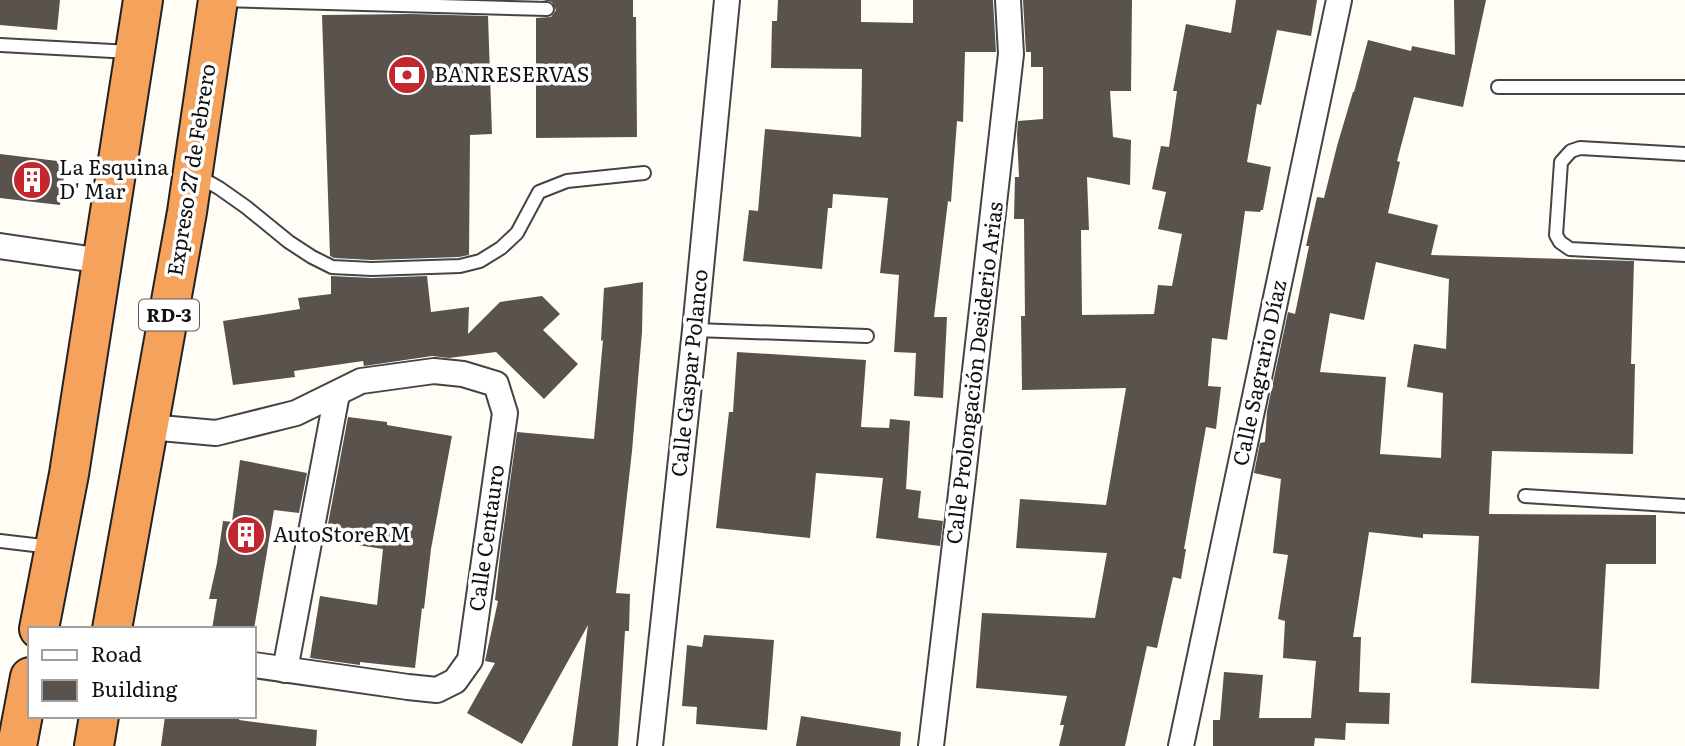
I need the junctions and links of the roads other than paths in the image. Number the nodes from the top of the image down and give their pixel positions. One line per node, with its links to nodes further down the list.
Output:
1 (143, 0): 8 (highway)
2 (218, 0): 6 (lane); 12 (highway, Expreso 27 de Febrero / RD-3)
3 (727, 0): 17 (street, Calle Gaspar Polanco)
4 (1008, 0): 34 (street, Calle Prolongación Desiderio Arias)
5 (1339, 0): 35 (street, Calle Sagrario Díaz)
6 (547, 9)
7 (0, 45): 8 (lane)
8 (135, 52): 16 (highway)
9 (1498, 87): 10 (lane)
10 (1685, 87)
11 (1685, 154): 15 (lane)
12 (193, 173): 13 (lane); 20 (highway, Expreso 27 de Febrero / RD-3)
13 (644, 173)
14 (0, 246): 16 (street)
15 (1685, 254)
16 (103, 261): 24 (highway)
17 (695, 330): 18 (lane); 33 (street, Calle Gaspar Polanco)
18 (867, 336)
19 (337, 394): 20 (street, Calle Centauro); 28 (street); 28 (street, Calle Centauro)
20 (149, 427): 26 (highway, Expreso 27 de Febrero / RD-3)
21 (1525, 496): 22 (lane)
22 (1685, 506)
23 (0, 541): 24 (lane)
24 (54, 547): 25 (highway)
25 (39, 627)
26 (112, 627)
27 (256, 665): 28 (street, Calle Centauro)
28 (285, 670)
29 (28, 687): 31 (highway)
30 (99, 718): 32 (highway)
31 (16, 746)
32 (94, 746)
33 (650, 746)
34 (930, 746)
35 (1181, 746)

